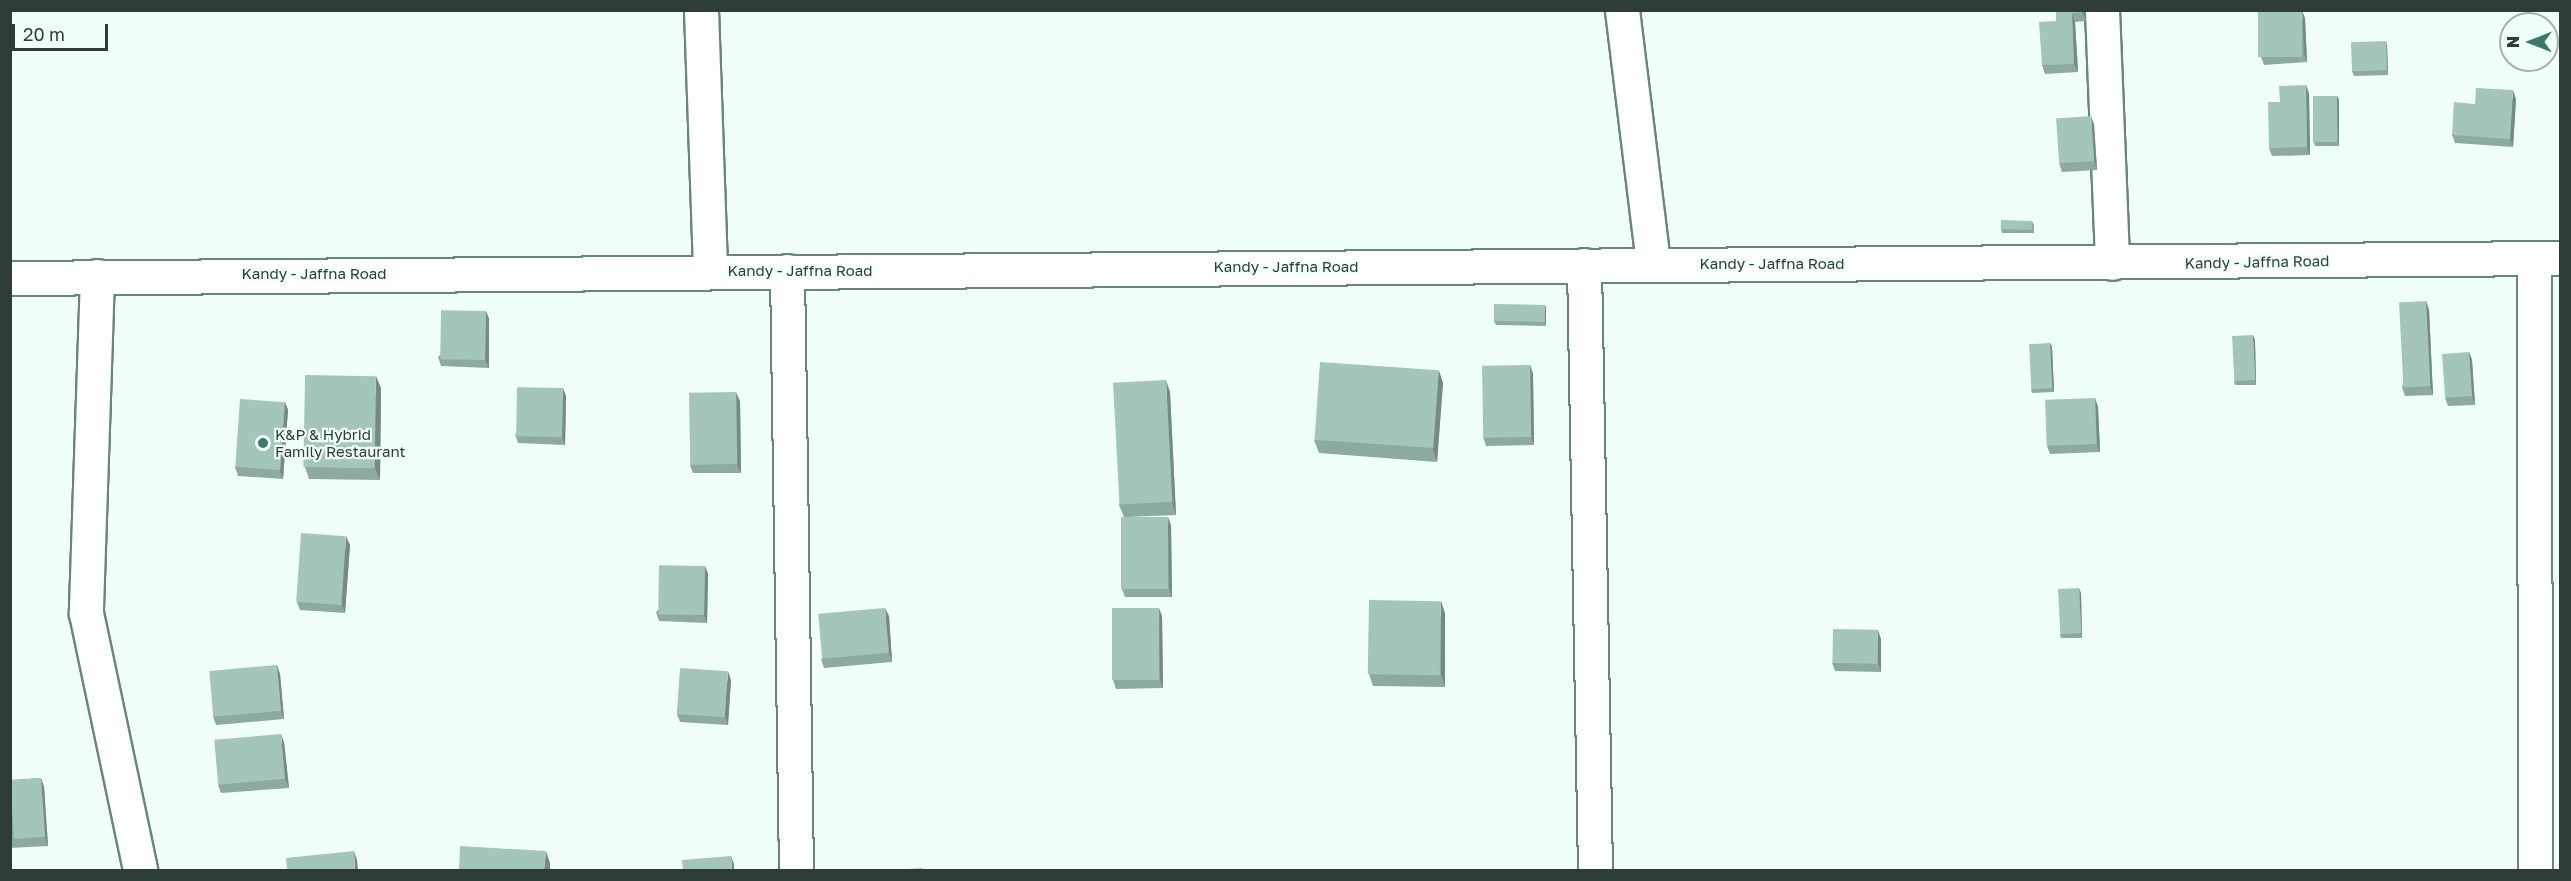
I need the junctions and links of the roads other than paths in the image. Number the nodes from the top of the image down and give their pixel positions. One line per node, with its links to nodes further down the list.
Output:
1 (701, 10): 8 (main road)
2 (1622, 10): 6 (main road)
3 (2102, 10): 5 (main road)
4 (2547, 258): 5 (main road, Kandy - Jaffna Road); 15 (main road)
5 (2112, 263): 6 (main road, Kandy - Jaffna Road)
6 (1653, 264): 7 (main road, Kandy - Jaffna Road)
7 (1584, 265): 9 (main road, Kandy - Jaffna Road); 14 (main road)
8 (710, 271): 9 (main road, Kandy - Jaffna Road); 10 (main road, Kandy - Jaffna Road)
9 (787, 271): 13 (main road)
10 (97, 276): 11 (main road, Kandy - Jaffna Road); 12 (main road)
11 (10, 278)
12 (140, 870)
13 (796, 870)
14 (1595, 870)
15 (2535, 870)

